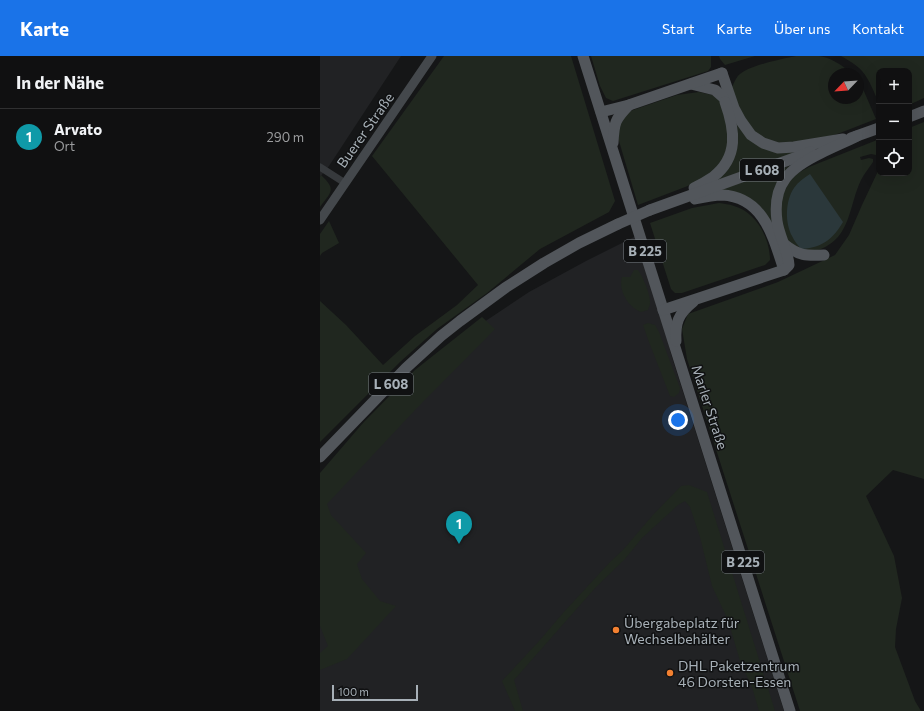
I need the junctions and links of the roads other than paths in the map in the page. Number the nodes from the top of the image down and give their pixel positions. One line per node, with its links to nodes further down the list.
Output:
1 (432, 56): 14 (street, Buerer Straße)
2 (583, 56): 8 (main road, B 225)
3 (722, 73): 4 (main road); 5 (main road); 11 (main road)
4 (690, 84): 5 (main road); 6 (main road)
5 (723, 97): 15 (main road)
6 (629, 105): 8 (main road); 12 (main road)
7 (924, 111): 9 (main road)
8 (602, 112): 12 (main road, Marler Straße / B 225)
9 (912, 116)
10 (875, 130): 11 (main road, L 608)
11 (857, 136): 15 (main road, L 608); 17 (main road)
12 (613, 148): 21 (main road, Marler Straße / B 225)
13 (320, 167): 14 (street)
14 (345, 183): 16 (street, Buerer Straße)
15 (667, 204): 19 (main road); 23 (main road, L 608, bridge)
16 (320, 220)
17 (784, 244): 18 (main road); 19 (main road)
18 (824, 255)
19 (784, 270): 20 (main road)
20 (697, 300): 21 (main road); 22 (main road)
21 (663, 310): 22 (main road, Marler Straße / B 225)
22 (677, 352): 24 (main road, Marler Straße / B 225)
23 (320, 457)
24 (790, 711)

